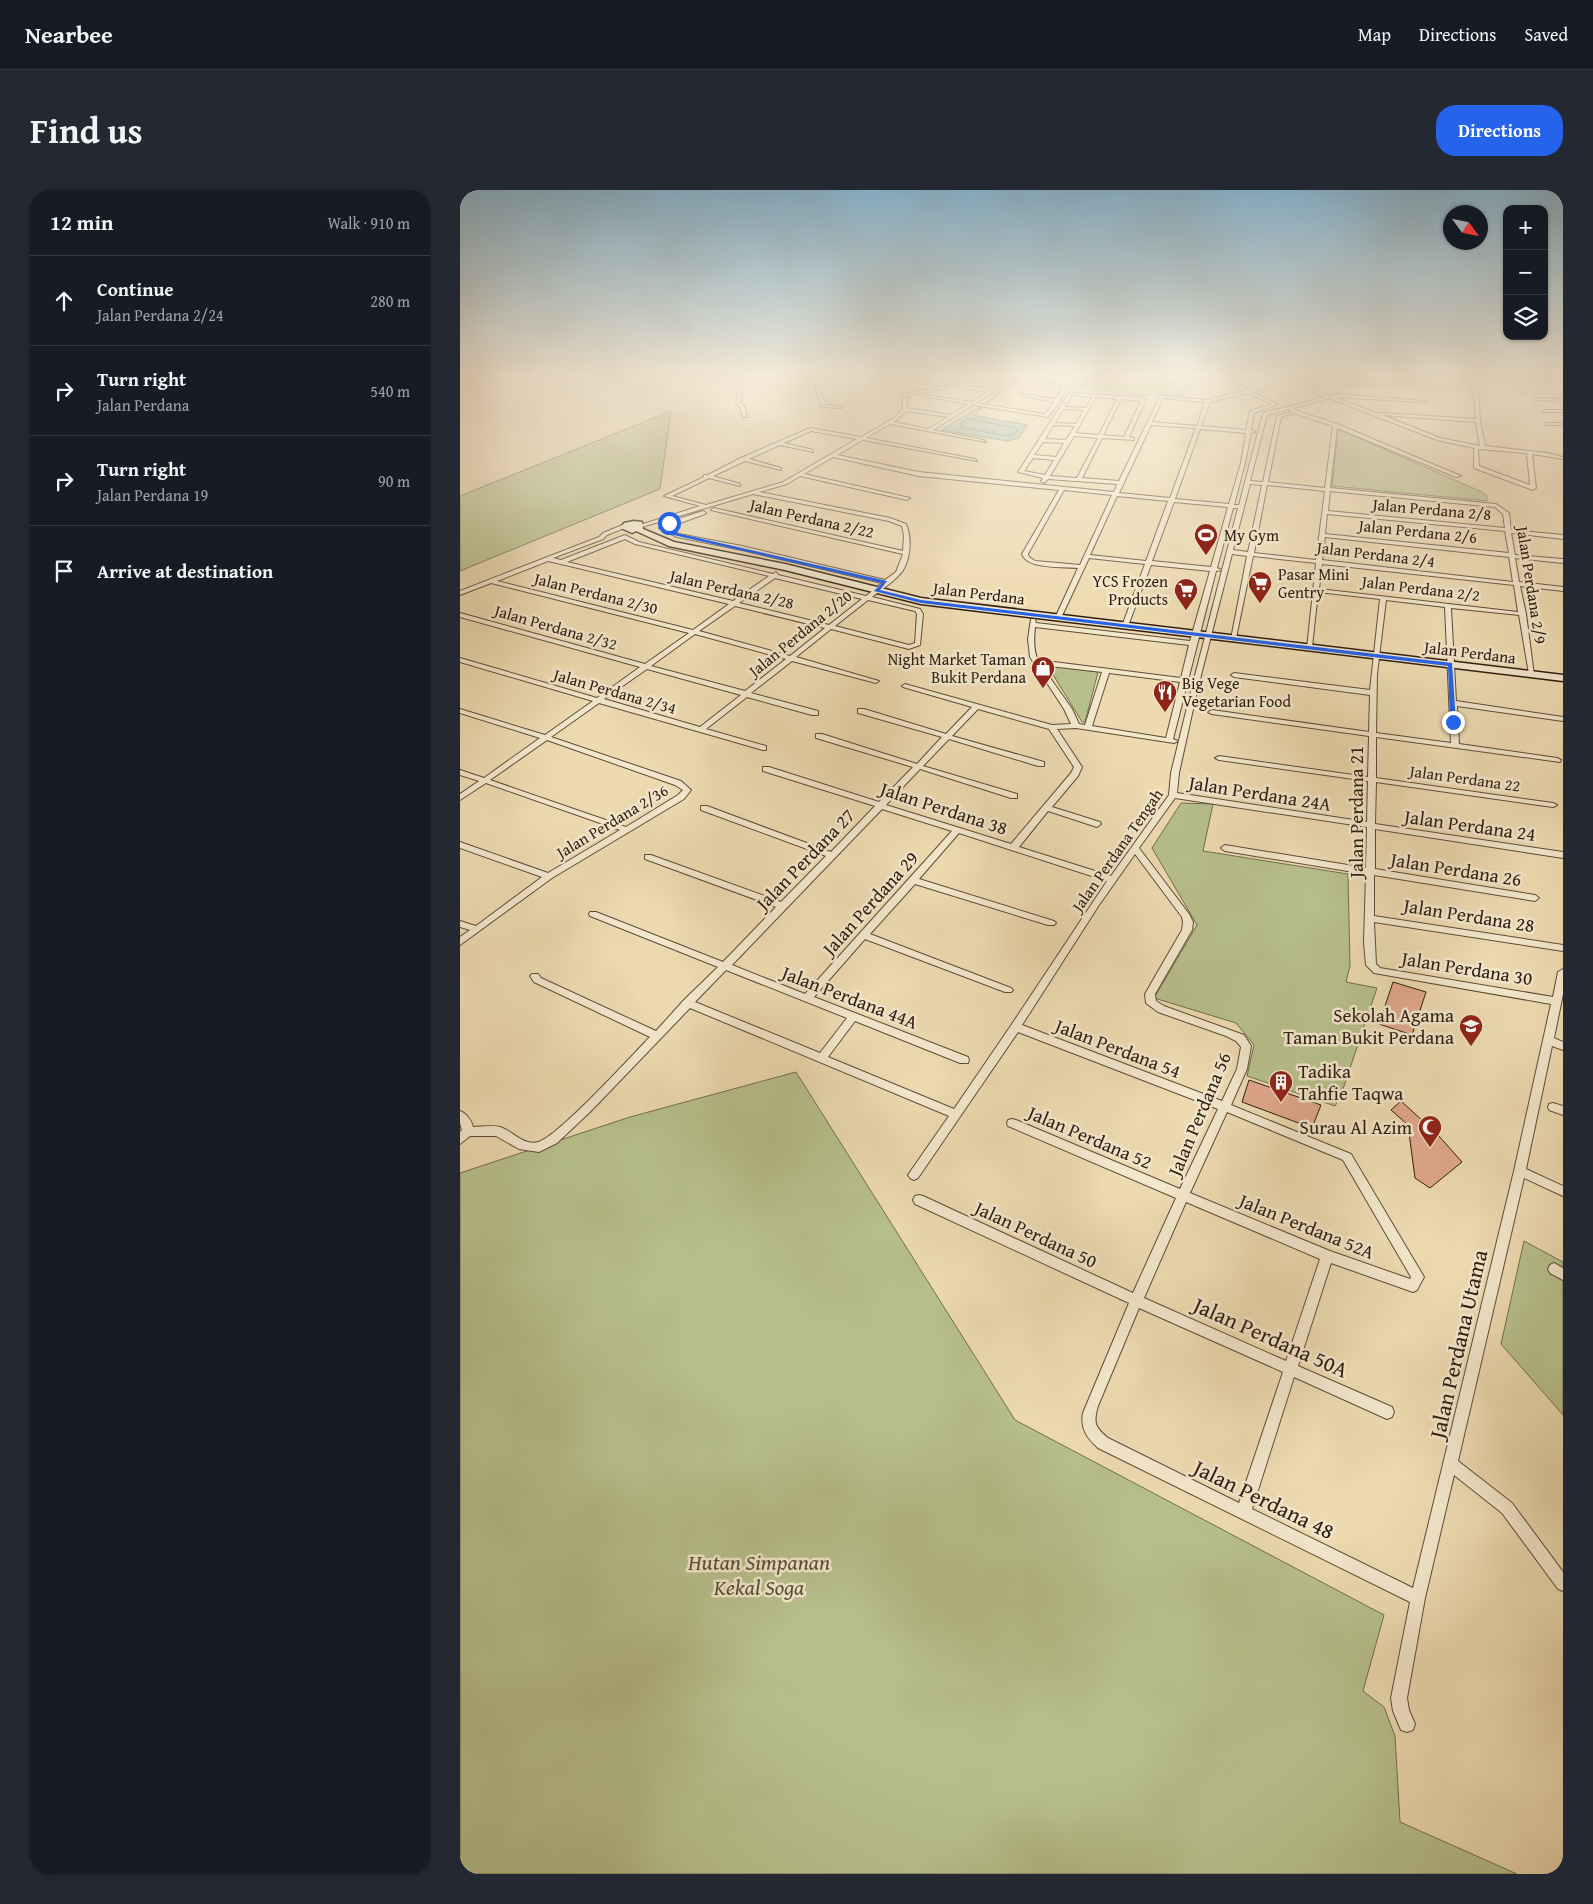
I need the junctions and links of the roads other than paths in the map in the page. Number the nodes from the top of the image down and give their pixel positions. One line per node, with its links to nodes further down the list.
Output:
1 (1529, 452): 15 (street)
2 (757, 453): 21 (street)
3 (839, 453): 17 (street)
4 (934, 453): 22 (street)
5 (1032, 453): 18 (street)
6 (1060, 453): 19 (street)
7 (1093, 453): 28 (street)
8 (1135, 453): 30 (street)
9 (1189, 453): 40 (street)
10 (1245, 453): 42 (street)
11 (1256, 453): 29 (street, Jalan Perdana Tengah)
12 (1271, 453): 31 (street)
13 (1331, 453): 35 (street)
14 (1401, 453): 27 (street)
15 (1476, 453)
16 (1533, 453): 20 (street)
17 (834, 456): 24 (street); 33 (street)
18 (1030, 456): 19 (street); 26 (street)
19 (1057, 458): 26 (street)
20 (1563, 458)
21 (743, 459): 23 (street); 25 (street)
22 (975, 460)
23 (779, 469)
24 (801, 475): 36 (street); 39 (street)
25 (706, 476): 32 (street); 41 (street)
26 (1047, 476): 28 (street); 33 (street)
27 (1458, 476)
28 (1079, 480): 30 (street)
29 (1249, 482): 31 (street); 43 (street, Jalan Perdana Tengah)
30 (1122, 483): 38 (street)
31 (1265, 484): 35 (street); 53 (street)
32 (738, 485)
33 (1040, 487): 34 (street)
34 (1062, 489): 38 (street); 63 (street)
35 (1327, 490): 45 (street); 47 (street, Jalan Perdana 2/9)
36 (755, 492): 37 (street, Jalan Perdana 2/20); 41 (street)
37 (766, 495): 44 (street); 52 (street, Jalan Perdana 2/20)
38 (1116, 495): 40 (street); 55 (street)
39 (907, 498)
40 (1173, 500): 42 (street); 61 (street)
41 (706, 506): 46 (street)
42 (1231, 506): 43 (street); 64 (street)
43 (1242, 507): 51 (street, Jalan Perdana Tengah)
44 (714, 510): 50 (street); 52 (street, Jalan Perdana 2/22)
45 (1324, 512): 47 (street, Jalan Perdana 2/8); 48 (street)
46 (633, 527): 54 (street, Jalan Perdana); 57 (street)
47 (1508, 530): 49 (street, Jalan Perdana 2/8); 56 (street, Jalan Perdana 2/9)
48 (1322, 536): 56 (street, Jalan Perdana 2/6); 58 (street)
49 (1563, 537)
50 (742, 548): 54 (street); 68 (street)
51 (1231, 552): 53 (street, Jalan Perdana 2/4); 65 (street, Jalan Perdana Tengah)
52 (905, 553): 68 (street, Jalan Perdana 2/20)
53 (1251, 554): 58 (street, Jalan Perdana 2/4); 87 (street)
54 (727, 555): 62 (street, Jalan Perdana)
55 (1087, 556): 61 (street); 63 (street)
56 (1512, 556): 59 (street, Jalan Perdana 2/6); 69 (street, Jalan Perdana 2/9)
57 (548, 559): 60 (street, Jalan Perdana 2/28); 67 (street)
58 (1319, 561): 69 (street, Jalan Perdana 2/4); 72 (street)
59 (1563, 561)
60 (561, 562): 66 (street); 76 (street, Jalan Perdana 2/28)
61 (1150, 563): 64 (street); 82 (street)
62 (785, 567): 66 (street); 71 (street, Jalan Perdana)
63 (1082, 567): 80 (street)
64 (1214, 570): 65 (street); 86 (street)
65 (1225, 571): 85 (street, Jalan Perdana Tengah)
66 (774, 575): 75 (street); 76 (street)
67 (491, 581): 73 (street); 84 (street, Jalan Perdana 2/30)
68 (886, 582): 71 (street, Jalan Perdana 2/20)
69 (1518, 584): 70 (street, Jalan Perdana 2/4); 78 (street, Jalan Perdana 2/9)
70 (1563, 589)
71 (876, 590): 75 (street, Jalan Perdana 2/20); 81 (street, Jalan Perdana)
72 (1315, 590): 74 (street, Jalan Perdana 2/2); 88 (street)
73 (460, 593)
74 (1383, 597): 77 (street, Jalan Perdana 2/2); 89 (street, Jalan Perdana 21)
75 (866, 598): 83 (street, Jalan Perdana 2/20); 83 (street, Jalan Perdana 2/28)
76 (735, 603): 83 (street, Jalan Perdana 2/28); 84 (street)
77 (1448, 605): 78 (street, Jalan Perdana 2/2); 93 (street)
78 (1523, 614): 96 (street, Jalan Perdana 2/9)
79 (460, 615): 94 (street, Jalan Perdana 2/32)
80 (1058, 618): 81 (street, Jalan Perdana); 82 (street, Jalan Perdana)
81 (1033, 620): 86 (street); 92 (street)
82 (1125, 626): 86 (street, Jalan Perdana)
83 (831, 627): 90 (street, Jalan Perdana 2/20)
84 (697, 633): 90 (street, Jalan Perdana 2/30); 94 (street)
85 (1208, 635): 86 (street, Jalan Perdana); 87 (street, Jalan Perdana); 121 (street, Jalan Perdana Tengah)
86 (1194, 638): 99 (street)
87 (1233, 638): 88 (street, Jalan Perdana)
88 (1309, 647): 89 (street, Jalan Perdana)
89 (1377, 655): 93 (street, Jalan Perdana); 102 (street, Jalan Perdana 21)
90 (790, 659): 100 (street, Jalan Perdana 2/30); 103 (street, Jalan Perdana 2/20)
91 (460, 660): 104 (street, Jalan Perdana 2/34)
92 (1037, 662): 95 (street); 112 (street)
93 (1450, 664): 96 (street, Jalan Perdana); 105 (street)
94 (645, 667): 103 (street, Jalan Perdana 2/32); 104 (street)
95 (1106, 670): 99 (street); 114 (street)
96 (1532, 674): 98 (street, Jalan Perdana)
97 (1234, 675): 102 (street)
98 (1563, 678)
99 (1183, 680): 120 (street)
100 (876, 681)
101 (904, 686): 106 (street)
102 (1374, 693): 116 (street, Jalan Perdana 21)
103 (746, 694): 110 (street); 115 (street, Jalan Perdana 2/20)
104 (597, 701): 115 (street, Jalan Perdana 2/34); 119 (street)
105 (1452, 703): 111 (street); 122 (street)
106 (977, 706): 113 (street); 118 (street, Jalan Perdana 27)
107 (861, 710): 118 (street)
108 (460, 711): 119 (street, Jalan Perdana 2/36)
109 (1212, 712): 116 (street)
110 (815, 713)
111 (1563, 719)
112 (1076, 726): 113 (street); 114 (street)
113 (1052, 727): 138 (street)
114 (1088, 728): 120 (street)
115 (701, 730): 123 (street, Jalan Perdana 2/34)
116 (1373, 734): 122 (street); 130 (street, Jalan Perdana 21)
117 (819, 736): 127 (street)
118 (948, 736): 126 (street); 127 (street, Jalan Perdana 27)
119 (545, 737): 131 (street); 141 (street, Jalan Perdana 2/36)
120 (1169, 740): 121 (street)
121 (1182, 742): 132 (street, Jalan Perdana Tengah)
122 (1455, 745): 125 (street)
123 (763, 748)
124 (1219, 758): 130 (street, Jalan Perdana 22)
125 (1557, 760)
126 (1041, 764)
127 (918, 766): 133 (street); 135 (street, Jalan Perdana 27)
128 (766, 769): 135 (street, Jalan Perdana 38)
129 (460, 772): 131 (street)
130 (1372, 779): 136 (street, Jalan Perdana 22); 140 (street, Jalan Perdana 21)
131 (485, 780): 134 (street); 141 (street)
132 (1173, 795): 140 (street, Jalan Perdana 24A); 145 (street, Jalan Perdana Tengah)
133 (1014, 796)
134 (460, 798)
135 (880, 805): 142 (street, Jalan Perdana 38); 147 (street, Jalan Perdana 27)
136 (1553, 805)
137 (704, 808): 147 (street)
138 (1046, 808): 139 (street); 144 (street)
139 (1097, 824)
140 (1372, 827): 148 (street, Jalan Perdana 24); 150 (street, Jalan Perdana 21)
141 (627, 830): 151 (street, Jalan Perdana 2/36)
142 (958, 830): 144 (street, Jalan Perdana 38); 153 (street, Jalan Perdana 29)
143 (460, 845): 151 (street)
144 (1013, 848): 152 (street, Jalan Perdana 38)
145 (1136, 848): 152 (street, Jalan Perdana Tengah); 179 (street, Jalan Perdana 56)
146 (1225, 848): 150 (street, Jalan Perdana 26)
147 (832, 855): 155 (street, Jalan Perdana 27)
148 (1563, 855)
149 (648, 858): 155 (street)
150 (1372, 873): 154 (street, Jalan Perdana 26); 157 (street, Jalan Perdana 21)
151 (549, 876): 160 (street, Jalan Perdana 2/36)
152 (1112, 879): 173 (street, Jalan Perdana Tengah)
153 (912, 880): 158 (street); 161 (street, Jalan Perdana 29)
154 (1535, 898)
155 (782, 906): 164 (street, Jalan Perdana 27)
156 (593, 914): 164 (street, Jalan Perdana 44A)
157 (1370, 918): 163 (street, Jalan Perdana 28); 165 (street, Jalan Perdana 21)
158 (1051, 923)
159 (460, 924): 160 (street)
160 (477, 929): 162 (street, Jalan Perdana 2/36)
161 (863, 935): 168 (street); 169 (street, Jalan Perdana 29)
162 (460, 942)
163 (1563, 948)
164 (723, 966): 169 (street, Jalan Perdana 44A); 171 (street, Jalan Perdana 27)
165 (1373, 969): 170 (street, Jalan Perdana 30)
166 (1563, 972): 170 (street, Jalan Perdana Utama)
167 (535, 976): 174 (street)
168 (1008, 990)
169 (806, 998): 172 (street, Jalan Perdana 44A)
170 (1556, 1000): 175 (street, Jalan Perdana Utama)
171 (687, 1003): 174 (street, Jalan Perdana 27); 177 (street)
172 (853, 1017): 177 (street); 178 (street, Jalan Perdana 44A)
173 (1016, 1027): 179 (street, Jalan Perdana 54); 180 (street, Jalan Perdana Tengah)
174 (656, 1035): 183 (street, Jalan Perdana 27)
175 (1548, 1040): 176 (street); 184 (street, Jalan Perdana Utama)
176 (1563, 1046)
177 (822, 1058): 180 (street)
178 (964, 1060)
179 (1225, 1107): 187 (street, Jalan Perdana 56); 190 (street, Jalan Perdana 54)
180 (956, 1114): 185 (street, Jalan Perdana Tengah)
181 (460, 1115): 183 (street)
182 (1012, 1123): 187 (street, Jalan Perdana 52)
183 (464, 1135)
184 (1520, 1171): 186 (street); 195 (street, Jalan Perdana Utama)
185 (914, 1175)
186 (1563, 1191)
187 (1183, 1195): 189 (street, Jalan Perdana 52A); 191 (street, Jalan Perdana 56)
188 (919, 1200): 191 (street, Jalan Perdana 50)
189 (1327, 1256): 190 (street, Jalan Perdana 52A); 192 (street)
190 (1417, 1283)
191 (1137, 1301): 192 (street, Jalan Perdana 50A); 194 (street, Jalan Perdana 56)
192 (1290, 1369): 193 (street, Jalan Perdana 50A); 196 (street)
193 (1388, 1412)
194 (1093, 1434): 196 (street, Jalan Perdana 48)
195 (1451, 1464): 197 (street); 198 (street, Jalan Perdana Utama)
196 (1243, 1513): 198 (street, Jalan Perdana 48)
197 (1563, 1584)
198 (1418, 1598): 199 (street, Jalan Perdana Utama)
199 (1407, 1724)

